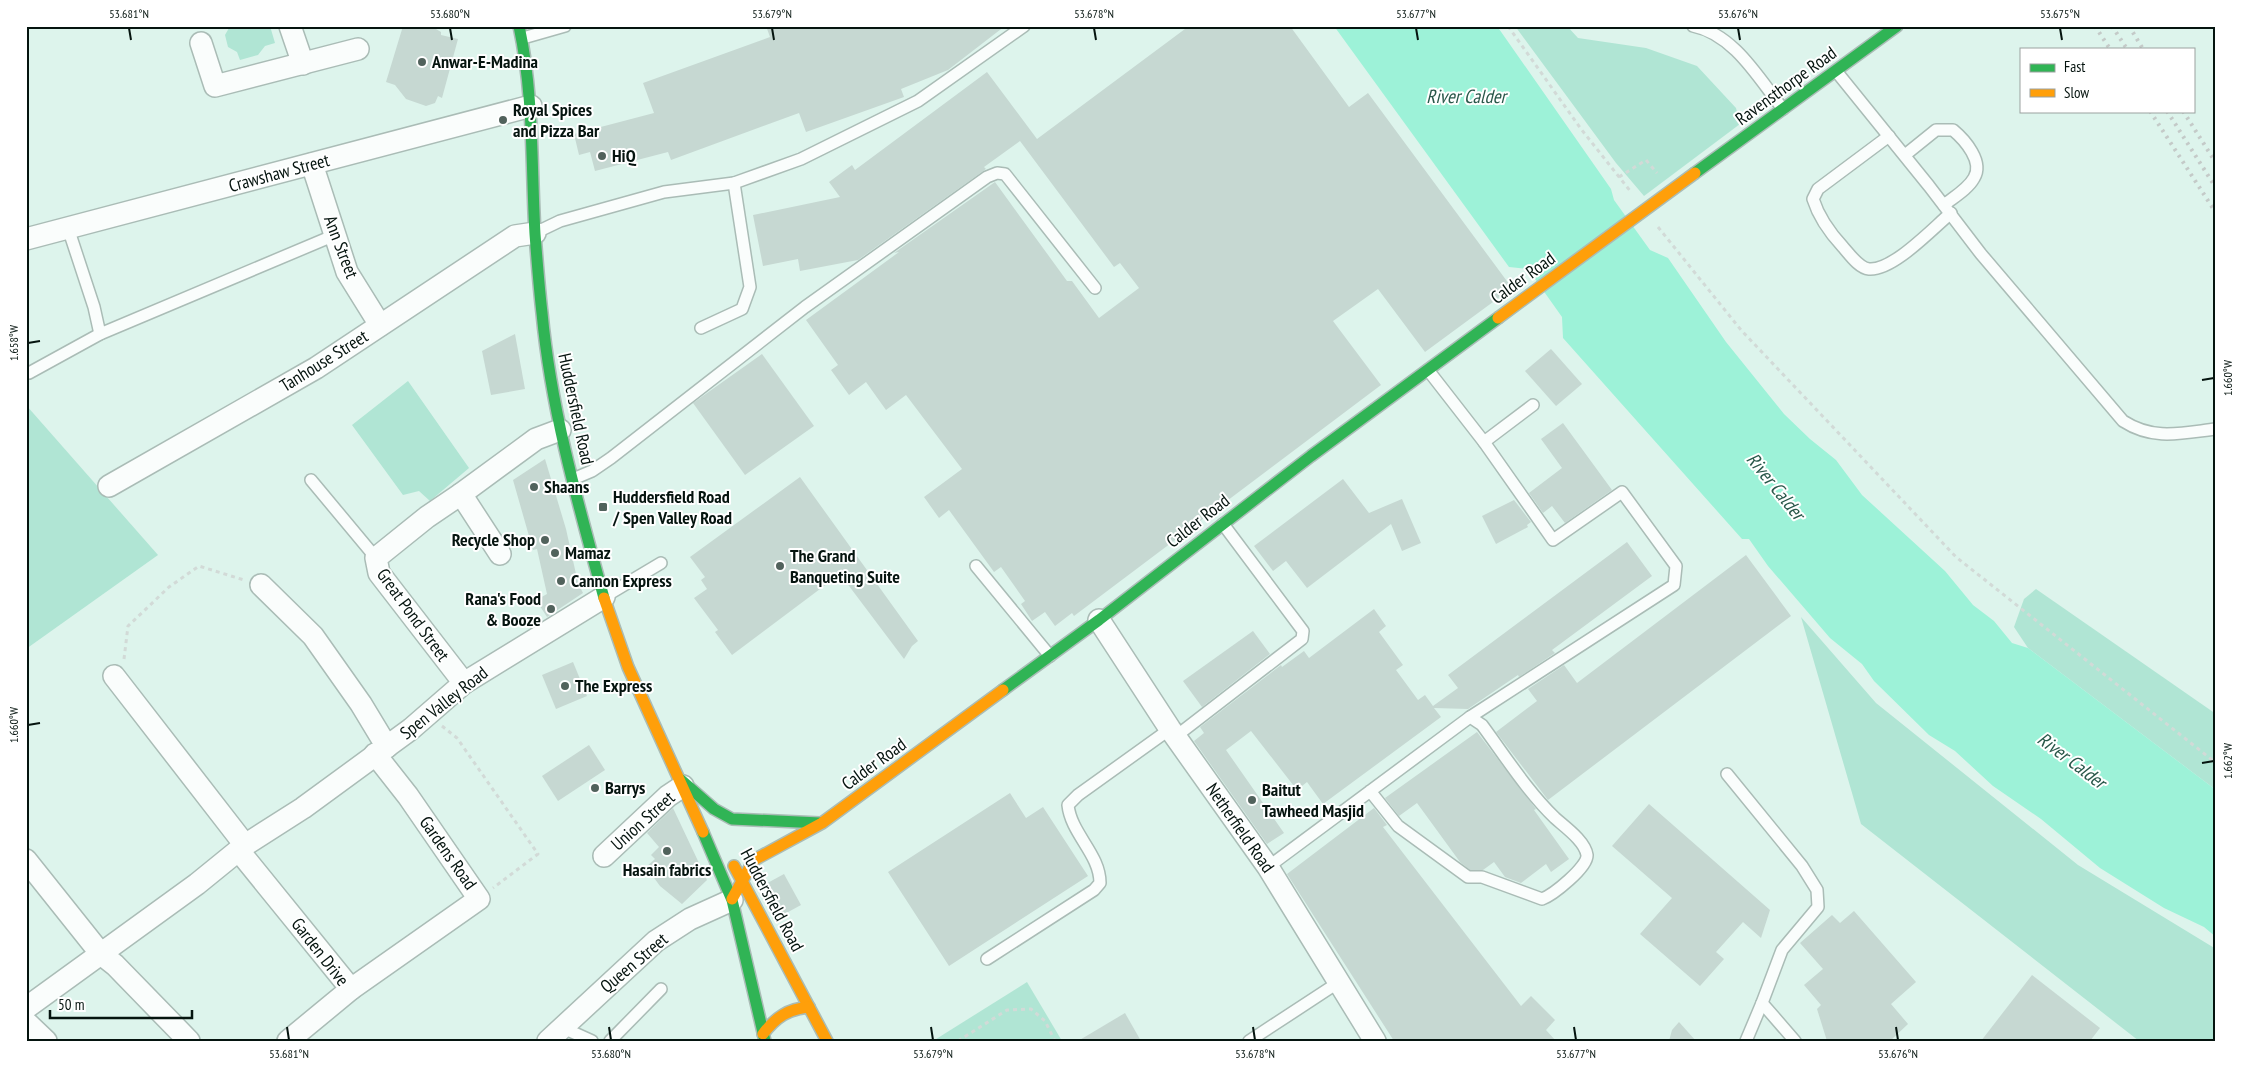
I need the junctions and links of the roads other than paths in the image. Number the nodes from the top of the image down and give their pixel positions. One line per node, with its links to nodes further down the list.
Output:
1 (290, 26): 11 (street)
2 (520, 26): 8 (main road, Huddersfield Road)
3 (565, 26): 8 (lane)
4 (1024, 26): 19 (lane)
5 (1693, 26): 7 (lane)
6 (1897, 26): 12 (main road, Ravensthorpe Road)
7 (1707, 28): 14 (lane)
8 (523, 38): 13 (main road, Huddersfield Road)
9 (201, 43): 11 (street)
10 (358, 48): 11 (street)
11 (303, 64)
12 (1836, 71): 14 (main road, Ravensthorpe Road); 15 (lane)
13 (531, 106): 17 (street, Crawshaw Street); 22 (main road, Huddersfield Road)
14 (1783, 109): 18 (main road, Ravensthorpe Road)
15 (1889, 136): 16 (lane); 20 (lane)
16 (1905, 155): 20 (lane); 20 (lane)
17 (312, 164): 21 (street, Crawshaw Street); 23 (street, Ann Street)
18 (1695, 173): 29 (main road, Calder Road, bridge)
19 (734, 183): 22 (lane); 27 (lane)
20 (1947, 209): 32 (lane)
21 (68, 228): 24 (street, Crawshaw Street); 28 (lane)
22 (535, 233): 26 (street, Tanhouse Street); 33 (main road, Huddersfield Road)
23 (335, 235): 26 (street, Ann Street); 28 (lane)
24 (26, 239)
25 (1095, 288): 35 (lane)
26 (380, 325): 37 (street, Tanhouse Street)
27 (700, 328)
28 (100, 334): 30 (lane)
29 (1428, 370): 34 (lane); 39 (main road, Calder Road)
30 (29, 373)
31 (1533, 404): 34 (lane)
32 (2216, 429)
33 (560, 430): 35 (main road, Huddersfield Road); 38 (street, Great Pond Street)
34 (1484, 442): 50 (lane)
35 (573, 479): 45 (main road, Huddersfield Road)
36 (311, 480): 41 (lane)
37 (109, 486)
38 (461, 494): 40 (street); 41 (street, Great Pond Street)
39 (1223, 524): 46 (main road, Calder Road); 51 (lane)
40 (500, 554)
41 (376, 558): 49 (street, Great Pond Street)
42 (661, 564): 45 (lane)
43 (976, 566): 47 (lane)
44 (261, 585): 52 (street, Spen Valley Road)
45 (604, 597): 49 (street, Spen Valley Road); 54 (main road, Huddersfield Road)
46 (1099, 620): 47 (main road, Calder Road); 51 (street, Netherfield Road)
47 (1050, 656): 56 (main road, Calder Road)
48 (118, 680): 58 (street)
49 (464, 683): 52 (street, Spen Valley Road)
50 (1470, 717): 55 (lane); 55 (lane)
51 (1172, 733): 62 (street, Netherfield Road); 66 (lane)
52 (381, 751): 58 (street, Spen Valley Road); 69 (street, Gardens Road)
53 (1727, 774): 70 (lane)
54 (682, 783): 56 (main road); 57 (main road, Huddersfield Road); 59 (street, Union Street); 64 (main road, Huddersfield Road)
55 (1370, 791): 62 (lane)
56 (822, 823): 63 (main road, Calder Road)
57 (721, 843)
58 (242, 848): 65 (street, Spen Valley Road); 69 (street, Garden Drive)
59 (604, 856)
60 (729, 858): 63 (main road, Huddersfield Road)
61 (26, 860): 65 (street)
62 (1268, 867): 67 (street, Netherfield Road)
63 (742, 882): 64 (main road, Calder Road); 71 (main road, Huddersfield Road)
64 (732, 900): 74 (street, Queen Street); 75 (main road, Huddersfield Road)
65 (101, 954): 72 (street, Spen Valley Road); 77 (street)
66 (986, 959)
67 (1339, 982): 82 (lane); 83 (street, Netherfield Road)
68 (661, 989): 80 (lane)
69 (350, 990): 78 (street, Garden Drive)
70 (1762, 1003): 84 (lane); 85 (lane)
71 (809, 1007): 75 (main road); 81 (main road, Huddersfield Road)
72 (26, 1008)
73 (26, 1022): 76 (street)
74 (555, 1034): 79 (lane)
75 (764, 1038)
76 (46, 1041)
77 (189, 1041)
78 (288, 1041)
79 (592, 1041)
80 (610, 1041)
81 (827, 1041)
82 (1249, 1041)
83 (1375, 1041)
84 (1746, 1041)
85 (1795, 1041)

